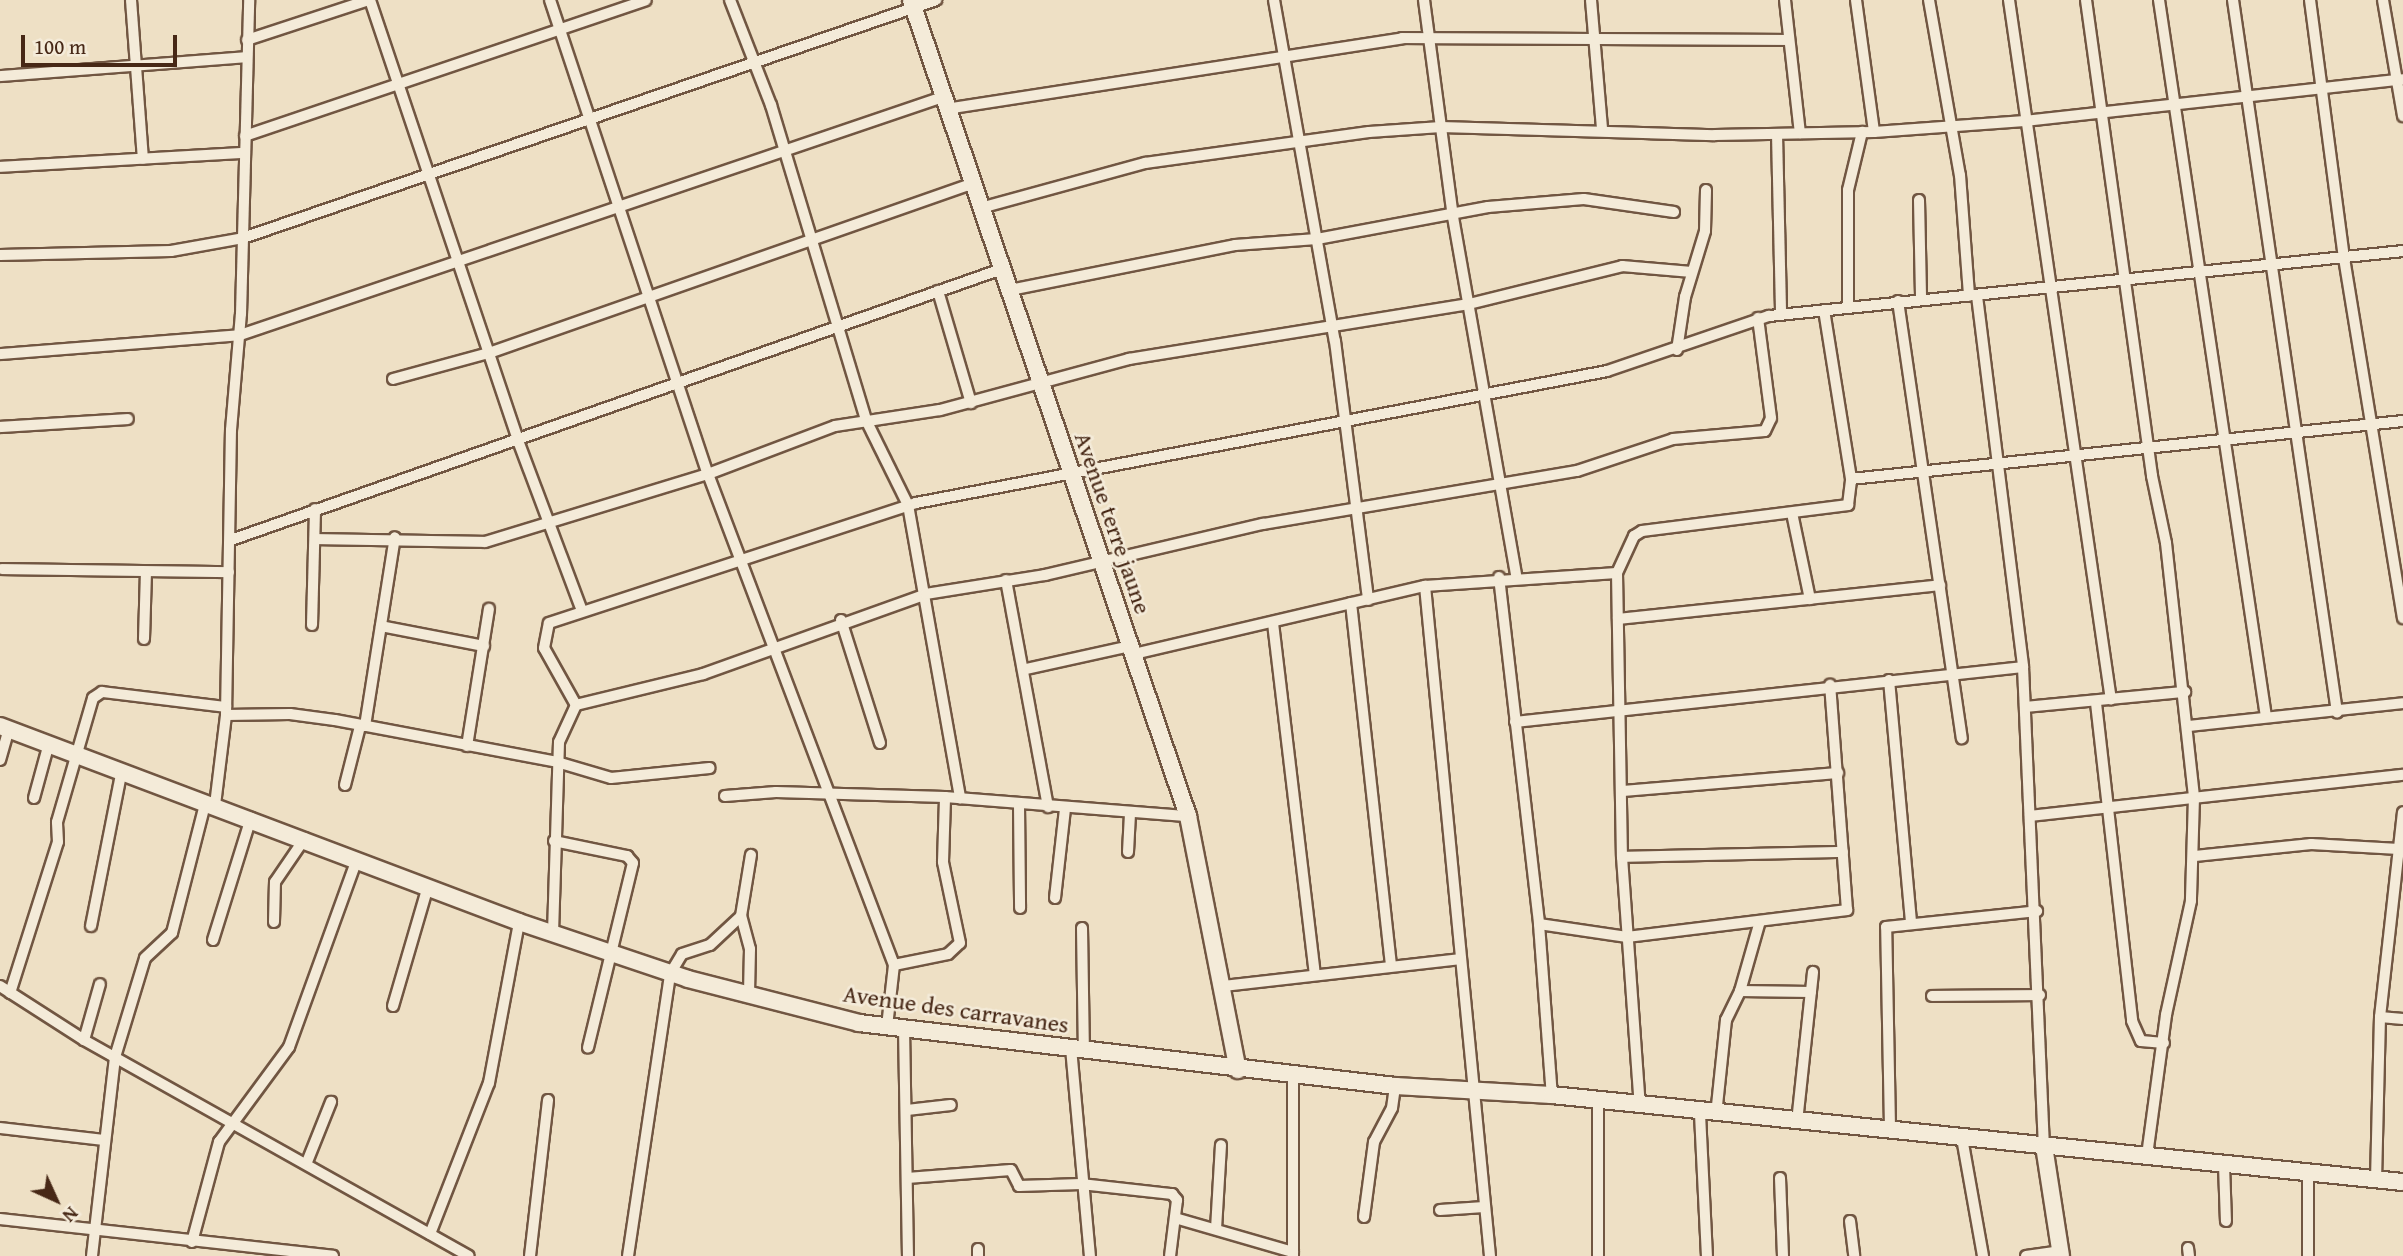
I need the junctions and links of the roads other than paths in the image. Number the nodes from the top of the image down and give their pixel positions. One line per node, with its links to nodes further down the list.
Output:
1 (131, 0): 29 (street)
2 (249, 0): 23 (street)
3 (370, 0): 23 (street); 32 (street)
4 (550, 0): 21 (street)
5 (646, 0): 21 (street)
6 (730, 0): 28 (street)
7 (936, 0): 20 (street)
8 (1274, 0): 27 (street)
9 (1424, 0): 22 (street)
10 (1591, 0): 24 (street)
11 (1785, 0): 25 (street)
12 (1856, 0): 44 (street)
13 (1929, 0): 41 (street)
14 (2009, 0): 40 (street)
15 (2086, 0): 37 (street)
16 (2159, 0): 36 (street)
17 (2233, 0): 34 (street)
18 (2310, 0): 33 (street)
19 (2383, 0): 31 (street)
20 (912, 4): 28 (street); 35 (street, Avenue terre jaune)
21 (560, 31): 32 (street); 39 (street)
22 (1429, 37): 24 (street); 27 (street); 42 (street)
23 (247, 40): 26 (street)
24 (1594, 40): 25 (street); 43 (street)
25 (1789, 40): 45 (street)
26 (246, 57): 29 (street); 47 (street)
27 (1284, 59): 35 (street); 48 (street)
28 (753, 60): 39 (street); 49 (street)
29 (135, 67): 30 (street); 51 (street)
30 (0, 76)
31 (2399, 80): 33 (street); 38 (street)
32 (399, 85): 47 (street); 53 (street)
33 (2324, 88): 34 (street); 66 (street)
34 (2248, 96): 36 (street); 68 (street)
35 (945, 103): 49 (street); 54 (street, Avenue terre jaune)
36 (2173, 104): 37 (street); 71 (street)
37 (2100, 112): 40 (street); 72 (street)
38 (2403, 116)
39 (591, 118): 53 (street); 57 (street)
40 (2025, 121): 41 (street); 74 (street)
41 (1950, 126): 44 (street); 77 (street)
42 (1441, 127): 43 (street); 48 (street); 60 (street)
43 (1602, 129): 46 (street)
44 (1868, 132): 45 (street); 81 (street)
45 (1800, 133): 46 (street)
46 (1777, 134): 83 (street)
47 (245, 136): 50 (street)
48 (1300, 145): 58 (street); 63 (street)
49 (785, 152): 57 (street); 62 (street)
50 (245, 153): 51 (street); 61 (street)
51 (143, 159): 52 (street)
52 (0, 167)
53 (430, 175): 61 (street); 67 (street)
54 (974, 183): 58 (street, Avenue terre jaune); 62 (street)
55 (1706, 190): 70 (street)
56 (1919, 200): 78 (street)
57 (621, 205): 67 (street); 76 (street)
58 (984, 207): 69 (street, Avenue terre jaune)
59 (1674, 212): 60 (street)
60 (1452, 217): 63 (street); 80 (street)
61 (243, 238): 65 (street); 87 (street)
62 (812, 239): 76 (street); 85 (street)
63 (1317, 239): 73 (street); 86 (street)
64 (2403, 251): 66 (street)
65 (0, 255)
66 (2344, 258): 68 (street); 100 (street)
67 (459, 264): 87 (street); 89 (street)
68 (2272, 265): 71 (street); 102 (street)
69 (1002, 270): 73 (street, Avenue terre jaune); 75 (street)
70 (1692, 272): 80 (street); 88 (street)
71 (2199, 272): 72 (street); 104 (street)
72 (2124, 282): 74 (street); 105 (street)
73 (1010, 290): 93 (street, Avenue terre jaune)
74 (2049, 290): 77 (street); 106 (street)
75 (938, 291): 85 (street); 95 (street)
76 (652, 295): 89 (street); 92 (street)
77 (1973, 296): 78 (street); 107 (street)
78 (1921, 299): 79 (street)
79 (1898, 301): 81 (street); 109 (street)
80 (1469, 304): 86 (street); 94 (street)
81 (1847, 306): 82 (street)
82 (1824, 310): 83 (street); 111 (street)
83 (1781, 313): 84 (street)
84 (1758, 318): 88 (street); 112 (street)
85 (838, 326): 92 (street); 98 (street)
86 (1332, 326): 93 (street); 96 (street)
87 (240, 335): 90 (street); 120 (street)
88 (1677, 350): 94 (street)
89 (489, 353): 91 (street); 103 (street)
90 (0, 354)
91 (393, 379)
92 (681, 383): 103 (street); 110 (street)
93 (1041, 385): 95 (street); 108 (street, Avenue terre jaune)
94 (1484, 392): 96 (street); 112 (street)
95 (971, 403): 98 (street)
96 (1346, 418): 108 (street); 114 (street)
97 (128, 419): 101 (street)
98 (866, 420): 110 (street); 113 (street)
99 (2403, 421): 100 (street)
100 (2372, 424): 102 (street); 130 (street)
101 (0, 427)
102 (2299, 431): 104 (street); 162 (street)
103 (517, 438): 115 (street); 117 (street)
104 (2224, 438): 105 (street); 163 (street)
105 (2150, 444): 106 (street); 154 (street)
106 (2078, 457): 107 (street); 155 (street)
107 (2000, 467): 109 (street); 149 (street)
108 (1072, 471): 113 (street); 122 (street, Avenue terre jaune)
109 (1923, 473): 111 (street); 131 (street)
110 (708, 474): 117 (street); 121 (street)
111 (1851, 479): 116 (street)
112 (1499, 482): 114 (street); 127 (street)
113 (908, 505): 121 (street); 133 (street)
114 (1356, 508): 122 (street); 135 (street)
115 (316, 509): 119 (street); 120 (street)
116 (1792, 513): 126 (street); 134 (street)
117 (547, 524): 118 (street); 138 (street)
118 (395, 537): 119 (street); 144 (street)
119 (317, 539): 143 (street)
120 (231, 540): 124 (street)
121 (740, 560): 138 (street); 147 (street)
122 (1102, 562): 129 (street); 148 (street, Avenue terre jaune)
123 (2, 569): 125 (street)
124 (229, 572): 125 (street); 161 (street)
125 (146, 573): 145 (street)
126 (1617, 573): 127 (street); 140 (street)
127 (1516, 575): 128 (street)
128 (1499, 577): 132 (street); 164 (street)
129 (1006, 580): 133 (street); 150 (street)
130 (2400, 582): 139 (street)
131 (1940, 585): 134 (street); 151 (street)
132 (1425, 586): 135 (street); 224 (street)
133 (926, 594): 141 (street); 186 (street)
134 (1810, 599): 140 (street)
135 (1367, 600): 136 (street)
136 (1351, 603): 142 (street); 226 (street)
137 (489, 608): 146 (street)
138 (582, 611): 158 (street)
139 (2403, 618)
140 (1618, 619): 159 (street)
141 (841, 620): 147 (street); 170 (street)
142 (1273, 623): 148 (street); 229 (street)
143 (313, 625)
144 (381, 626): 146 (street); 165 (street)
145 (144, 639)
146 (484, 646): 171 (street)
147 (771, 647): 158 (street); 181 (street)
148 (1133, 650): 150 (street); 194 (street, Avenue terre jaune)
149 (2023, 667): 151 (street); 160 (street)
150 (1026, 669): 189 (street)
151 (1955, 674): 152 (street); 168 (street)
152 (1889, 680): 153 (street); 216 (street)
153 (1830, 685): 159 (street); 177 (street)
154 (2185, 692): 155 (street); 166 (street)
155 (2111, 700): 156 (street)
156 (2096, 703): 160 (street); 190 (street)
157 (2403, 704): 162 (street)
158 (576, 705): 174 (street)
159 (1621, 708): 164 (street); 180 (street)
160 (2025, 708): 195 (street)
161 (226, 711): 165 (street); 172 (street); 187 (street)
162 (2337, 712): 163 (street)
163 (2266, 717): 166 (street)
164 (1515, 722): 215 (street)
165 (362, 726): 171 (street); 179 (street)
166 (2189, 726): 184 (street)
167 (4, 727): 169 (street, Avenue des carravanes); 173 (street)
168 (1962, 738)
169 (49, 743): 172 (street, Avenue des carravanes); 185 (street)
170 (880, 743)
171 (467, 747): 174 (street)
172 (74, 753): 176 (street, Avenue des carravanes); 232 (street)
173 (0, 760)
174 (557, 762): 175 (street); 198 (street)
175 (709, 768)
176 (121, 770): 187 (street, Avenue des carravanes); 217 (street)
177 (1838, 773): 180 (street); 201 (street)
178 (2403, 775): 184 (street)
179 (345, 785)
180 (1622, 791): 204 (street)
181 (825, 793): 182 (street); 183 (street); 225 (street)
182 (725, 796)
183 (945, 797): 186 (street); 225 (street)
184 (2194, 797): 190 (street); 203 (street)
185 (34, 798)
186 (960, 798): 188 (street)
187 (211, 803): 196 (street, Avenue des carravanes); 247 (street)
188 (1019, 805): 189 (street); 209 (street)
189 (1048, 807): 191 (street)
190 (2106, 808): 195 (street); 244 (street)
191 (1065, 809): 193 (street); 208 (street)
192 (2403, 811): 199 (street)
193 (1130, 814): 194 (street); 200 (street)
194 (1188, 816): 231 (street, Avenue terre jaune)
195 (2031, 816): 210 (street)
196 (251, 818): 197 (street, Avenue des carravanes); 221 (street)
197 (306, 838): 205 (street, Avenue des carravanes); 213 (street)
198 (554, 841): 219 (street); 223 (street)
199 (2399, 849): 203 (street); 206 (street)
200 (1128, 852)
201 (1843, 852): 204 (street); 212 (street)
202 (751, 855): 211 (street)
203 (2195, 856): 244 (street)
204 (1622, 857): 220 (street)
205 (358, 859): 207 (street, Avenue des carravanes); 260 (street)
206 (2401, 868): 222 (street)
207 (428, 886): 214 (street, Avenue des carravanes); 238 (street)
208 (1055, 898)
209 (1020, 908)
210 (2037, 911): 216 (street); 236 (street)
211 (741, 916): 228 (street); 235 (street)
212 (1760, 921): 220 (street); 233 (street)
213 (274, 922)
214 (519, 922): 219 (street, Avenue des carravanes); 286 (street)
215 (1539, 924): 220 (street); 252 (street)
216 (1911, 924): 263 (street)
217 (91, 926)
218 (1082, 928): 246 (street)
219 (553, 933): 223 (street, Avenue des carravanes)
220 (1627, 937): 257 (street)
221 (213, 940)
222 (2398, 944): 239 (street)
223 (610, 953): 228 (street, Avenue des carravanes); 245 (street)
224 (1460, 959): 226 (street); 251 (street)
225 (894, 965): 241 (street)
226 (1391, 966): 229 (street)
227 (1813, 972): 234 (street)
228 (670, 974): 235 (street, Avenue des carravanes); 290 (street)
229 (1315, 974): 231 (street)
230 (100, 984): 243 (street)
231 (1224, 986): 248 (street, Avenue terre jaune)
232 (5, 989): 243 (street)
233 (1740, 991): 234 (street); 259 (street)
234 (1811, 992): 261 (street)
235 (749, 993): 241 (street, Avenue des carravanes)
236 (2040, 995): 237 (street); 267 (street)
237 (1932, 996)
238 (393, 1006)
239 (2380, 1017): 240 (street); 274 (street)
240 (2403, 1019)
241 (887, 1026): 242 (street, Avenue des carravanes)
242 (904, 1028): 246 (street, Avenue des carravanes); 258 (street)
243 (84, 1040): 247 (street)
244 (2164, 1043): 268 (street)
245 (588, 1048)
246 (1078, 1049): 248 (street, Avenue des carravanes); 276 (street)
247 (115, 1057): 260 (street); 265 (street)
248 (1238, 1070): 249 (street, Avenue des carravanes)
249 (1293, 1075): 250 (street, Avenue des carravanes); 289 (street)
250 (1395, 1086): 251 (street, Avenue des carravanes); 279 (street)
251 (1475, 1090): 252 (street, Avenue des carravanes); 277 (street)
252 (1552, 1095): 254 (street, Avenue des carravanes)
253 (548, 1100): 294 (street)
254 (1598, 1100): 257 (street, Avenue des carravanes); 299 (street)
255 (331, 1102): 269 (street)
256 (951, 1105): 258 (street)
257 (1640, 1106): 259 (street, Avenue des carravanes)
258 (907, 1110): 272 (street)
259 (1708, 1115): 261 (street, Avenue des carravanes); 300 (street)
260 (232, 1120): 269 (street); 287 (street)
261 (1797, 1122): 263 (street, Avenue des carravanes)
262 (0, 1128): 265 (street)
263 (1890, 1128): 264 (street, Avenue des carravanes)
264 (1962, 1138): 267 (street, Avenue des carravanes); 303 (street)
265 (103, 1140): 284 (street)
266 (1221, 1145): 285 (street)
267 (2044, 1146): 268 (street, Avenue des carravanes); 288 (street)
268 (2147, 1156): 270 (street, Avenue des carravanes)
269 (307, 1161): 286 (street)
270 (2224, 1165): 271 (street, Avenue des carravanes); 283 (street)
271 (2308, 1173): 274 (street, Avenue des carravanes); 305 (street)
272 (907, 1178): 276 (street); 295 (street)
273 (1780, 1178): 301 (street)
274 (2376, 1180): 275 (street, Avenue des carravanes)
275 (2403, 1182)
276 (1081, 1184): 280 (street); 296 (street)
277 (1484, 1207): 278 (street); 298 (street)
278 (1440, 1210)
279 (1364, 1217)
280 (1175, 1218): 285 (street); 297 (street)
281 (0, 1219): 284 (street)
282 (1850, 1221): 302 (street)
283 (2226, 1221)
284 (96, 1229): 287 (street); 291 (street)
285 (1216, 1230): 289 (street)
286 (430, 1234): 293 (street)
287 (192, 1242): 292 (street)
288 (2060, 1253): 304 (street)
289 (1293, 1254)
290 (631, 1255)
291 (92, 1256)
292 (333, 1256)
293 (469, 1256)
294 (530, 1256)
295 (908, 1256)
296 (1090, 1256)
297 (1170, 1256)
298 (1490, 1256)
299 (1598, 1256)
300 (1707, 1256)
301 (1783, 1256)
302 (1854, 1256)
303 (1983, 1256)
304 (2026, 1256)
305 (2308, 1256)

